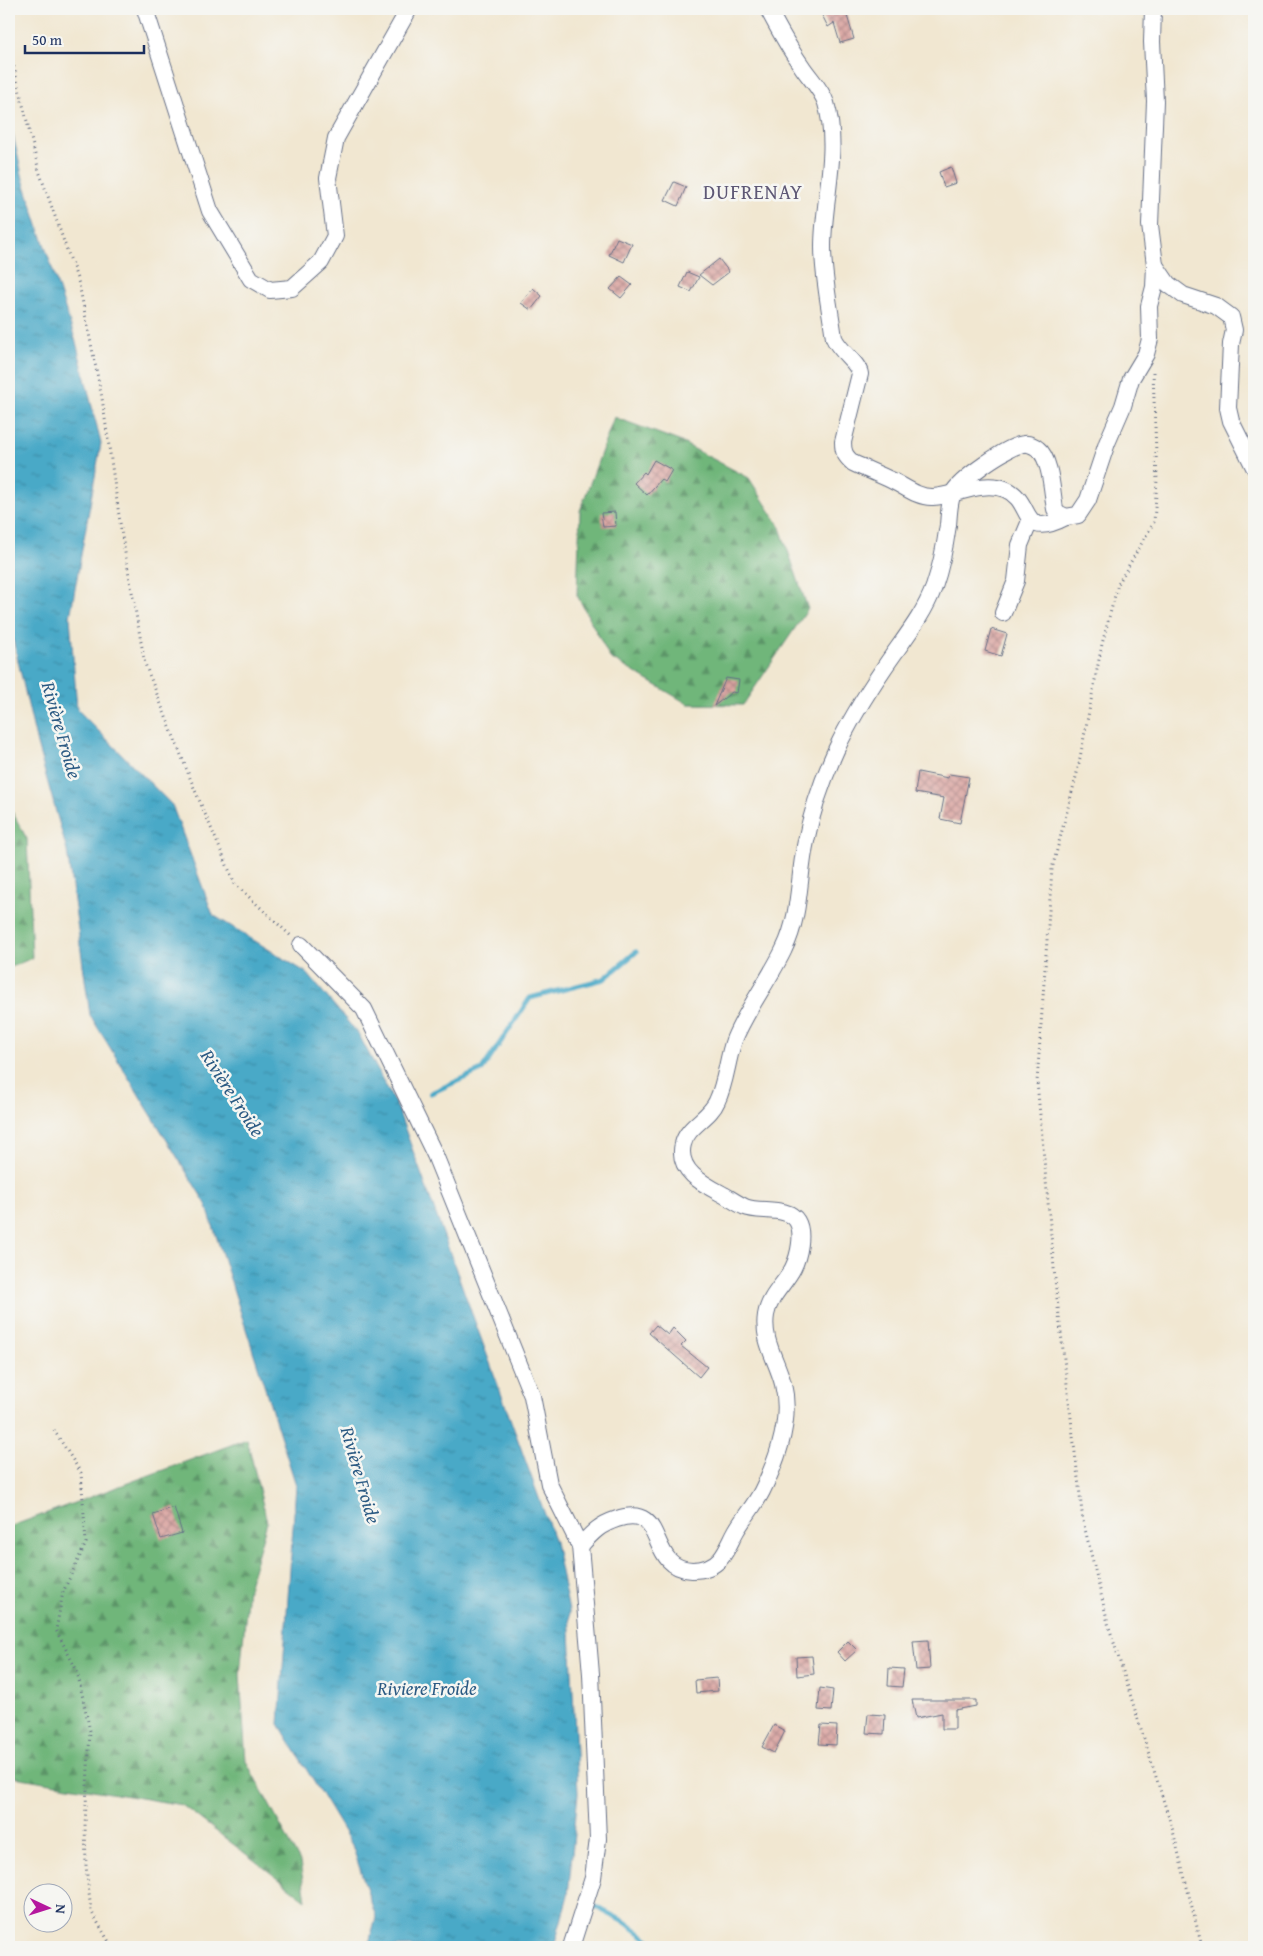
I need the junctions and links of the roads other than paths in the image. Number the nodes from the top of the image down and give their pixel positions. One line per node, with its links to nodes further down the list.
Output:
1 (145, 9): 2 (street)
2 (409, 9)
3 (768, 9): 7 (street)
4 (1153, 9): 5 (street)
5 (1155, 265): 6 (street); 8 (street)
6 (1254, 467)
7 (954, 492): 8 (street); 9 (street); 12 (street)
8 (1066, 517): 9 (street)
9 (1030, 521): 10 (street)
10 (1003, 613)
11 (301, 945): 12 (street)
12 (580, 1546): 13 (street)
13 (571, 1947)

